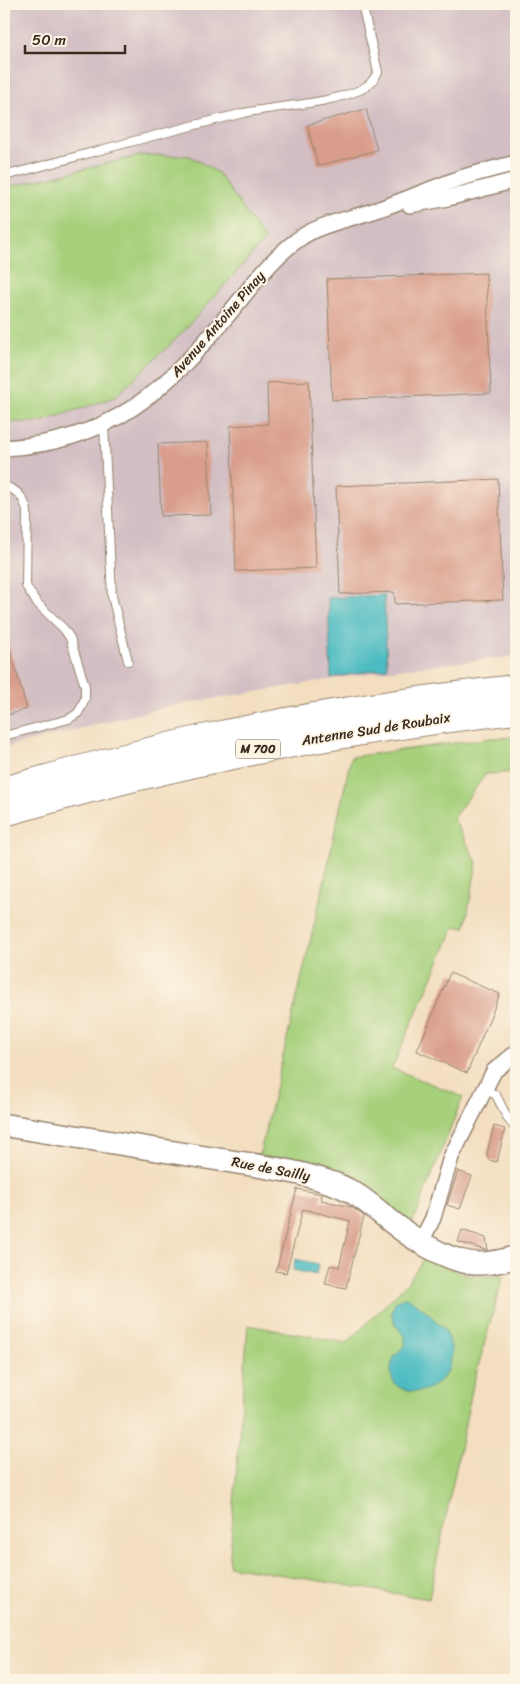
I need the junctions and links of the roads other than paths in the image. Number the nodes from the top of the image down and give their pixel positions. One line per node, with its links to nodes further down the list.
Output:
1 (362, 4): 3 (lane)
2 (516, 163): 5 (street, Avenue Antoine Pinay)
3 (4, 176)
4 (516, 180): 5 (street, Avenue Antoine Pinay)
5 (372, 212): 6 (street, Avenue Antoine Pinay)
6 (104, 424): 7 (street, Avenue Antoine Pinay); 9 (lane)
7 (4, 448)
8 (4, 486): 12 (lane)
9 (128, 661)
10 (516, 689): 13 (highway, Antenne Sud de Roubaix / M 700)
11 (516, 710): 14 (highway, Antenne Sud de Roubaix / M 700)
12 (4, 736)
13 (4, 791)
14 (4, 812)
15 (516, 1053): 16 (street)
16 (484, 1089): 18 (lane); 19 (street)
17 (4, 1125): 19 (street, Rue de Sailly)
18 (516, 1130)
19 (421, 1242): 20 (street, Rue de Sailly)
20 (516, 1257)

